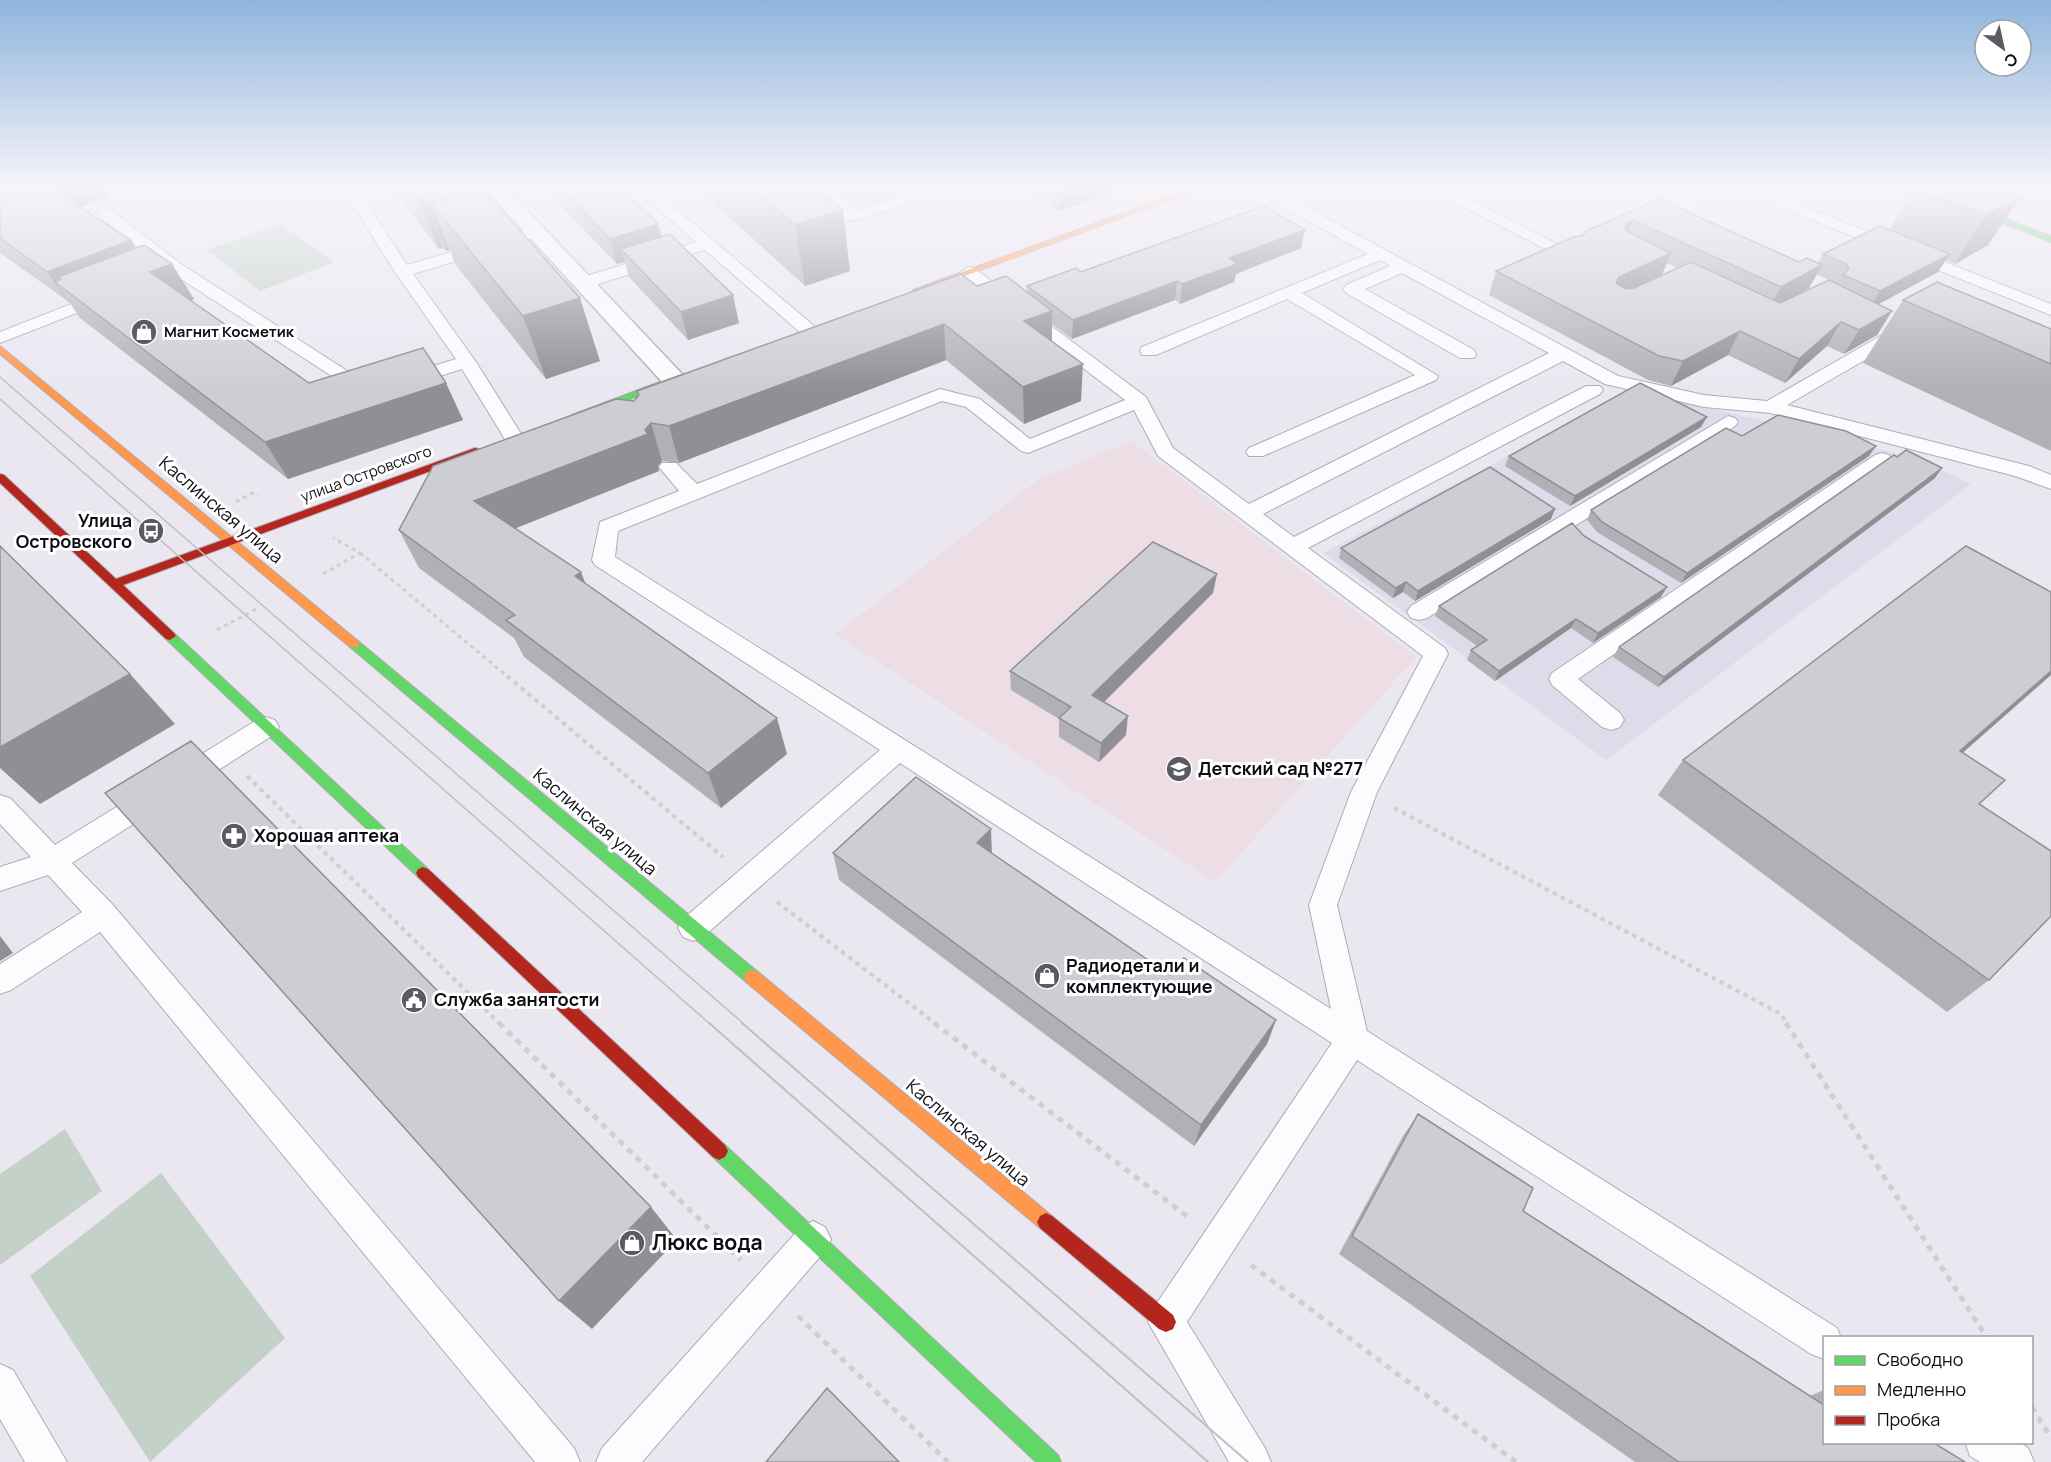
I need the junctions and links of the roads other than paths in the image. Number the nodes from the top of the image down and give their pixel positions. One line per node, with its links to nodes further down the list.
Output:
1 (157, 254): 11 (lane)
2 (392, 254): 12 (lane)
3 (462, 254): 12 (lane)
4 (556, 254): 15 (street)
5 (675, 254): 15 (lane)
6 (720, 254): 21 (lane)
7 (1012, 254): 13 (main road)
8 (1381, 254): 10 (lane); 17 (lane)
9 (1911, 254): 19 (lane)
10 (1403, 266): 27 (lane); 28 (lane)
11 (175, 268): 14 (lane); 29 (lane)
12 (403, 272): 29 (lane)
13 (968, 272): 18 (main road); 33 (lane)
14 (153, 277)
15 (583, 283): 31 (street)
16 (120, 290): 24 (lane)
17 (1289, 292): 26 (lane); 38 (lane)
18 (904, 295)
19 (2051, 310)
20 (1878, 323): 23 (lane)
21 (807, 330)
22 (1920, 331): 23 (lane)
23 (1899, 333): 34 (lane)
24 (0, 338)
25 (0, 349): 49 (main road, Каслинская улица)
26 (1149, 351)
27 (1563, 353): 34 (lane); 47 (lane)
28 (1467, 354)
29 (467, 362): 37 (lane)
30 (695, 371): 31 (main road)
31 (673, 380): 35 (main road)
32 (1593, 390): 39 (lane)
33 (1139, 401): 45 (lane); 47 (lane)
34 (1770, 407): 44 (lane)
35 (569, 418)
36 (1728, 422): 48 (lane)
37 (508, 439): 49 (main road, улица Островского)
38 (1256, 452)
39 (1469, 454): 41 (lane); 50 (lane)
40 (1882, 459): 53 (lane)
41 (1488, 466)
42 (669, 467): 45 (lane)
43 (0, 477): 51 (main road)
44 (2051, 482)
45 (694, 494): 55 (lane)
46 (1552, 507): 48 (lane)
47 (1247, 514): 50 (lane)
48 (1576, 526): 52 (lane)
49 (230, 541): 51 (main road, улица Островского); 60 (main road, Каслинская улица)
50 (1292, 547): 62 (lane)
51 (114, 584): 54 (main road)
52 (1419, 612)
53 (1611, 720)
54 (266, 727): 57 (lane); 63 (main road)
55 (898, 749): 60 (lane); 62 (lane)
56 (0, 806): 57 (lane)
57 (51, 862): 58 (lane); 59 (lane)
58 (0, 879)
59 (103, 914): 61 (lane); 69 (lane)
60 (693, 927): 64 (main road, Каслинская улица)
61 (0, 980)
62 (1353, 1039): 64 (lane); 65 (lane)
63 (813, 1239): 70 (lane); 71 (main road)
64 (1166, 1322): 72 (lane)
65 (1823, 1340)
66 (0, 1383): 68 (lane)
67 (1986, 1444): 73 (lane)
68 (47, 1462)
69 (560, 1462)
70 (616, 1462)
71 (1051, 1462)
72 (1251, 1462)
73 (2014, 1462)

